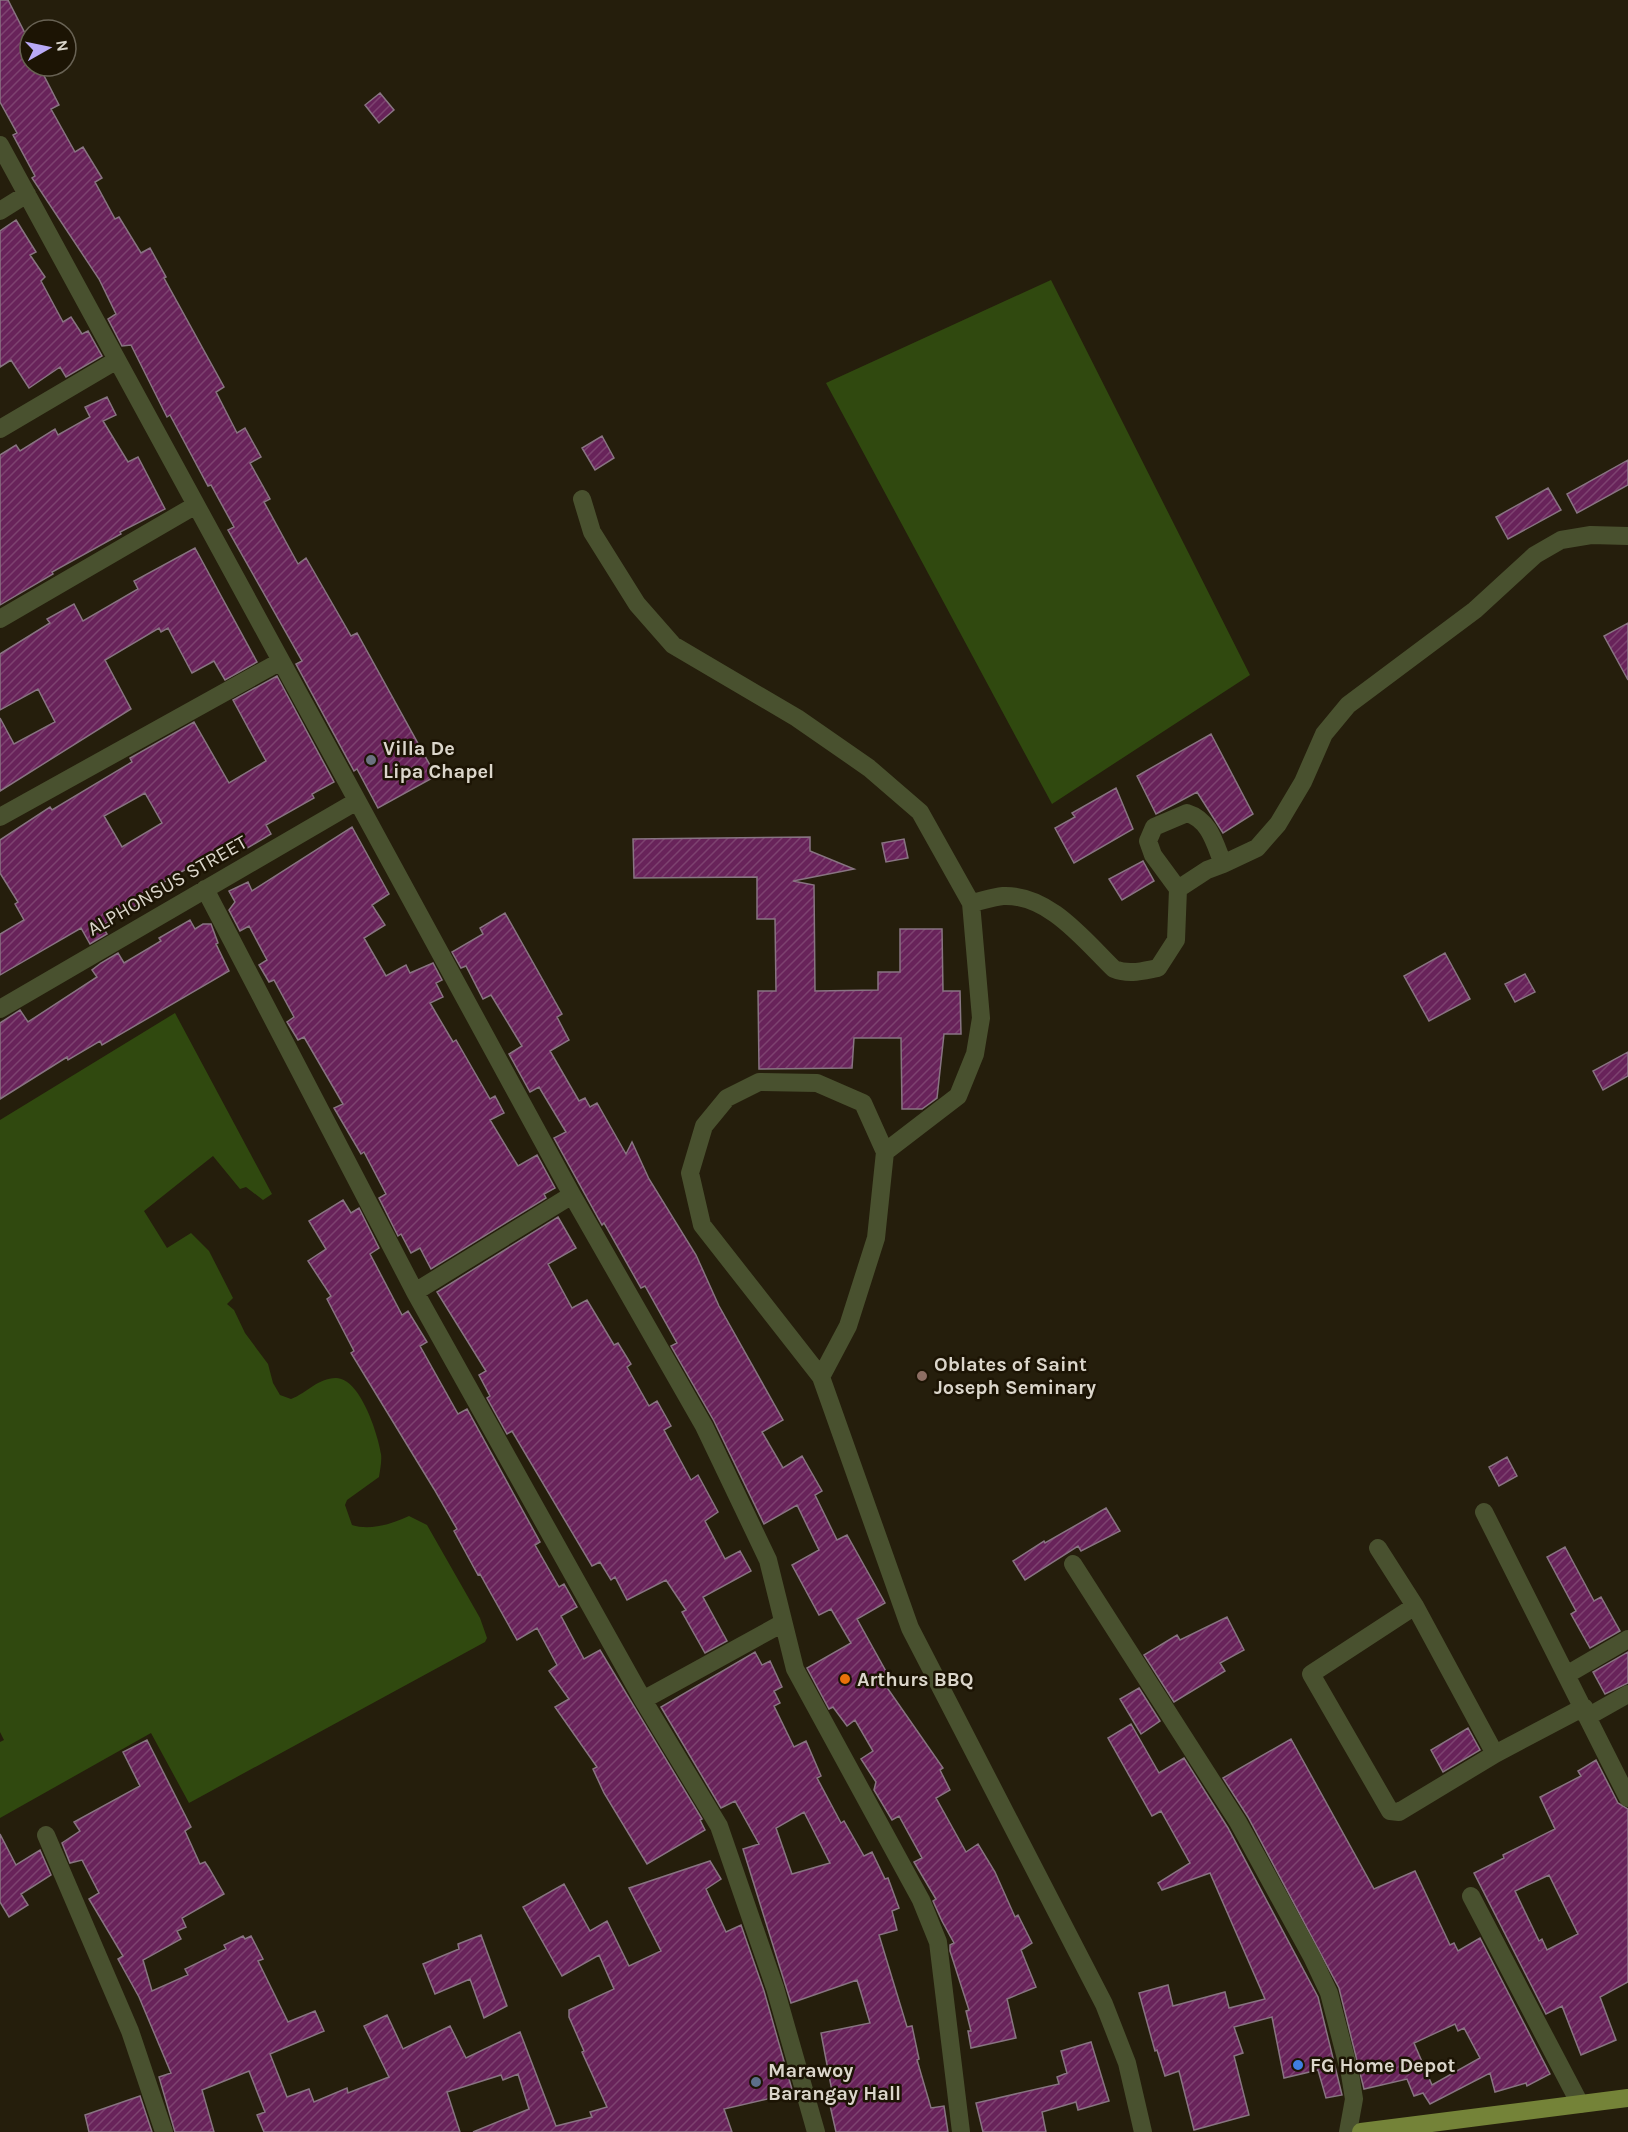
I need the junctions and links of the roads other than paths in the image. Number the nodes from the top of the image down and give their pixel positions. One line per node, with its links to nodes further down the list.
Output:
1 (0, 145): 2 (street)
2 (27, 194): 3 (street); 4 (street)
3 (0, 211)
4 (117, 360): 5 (street); 7 (street)
5 (0, 429)
6 (582, 499): 16 (street)
7 (196, 506): 9 (street); 10 (street)
8 (1628, 536): 13 (street)
9 (0, 619)
10 (281, 661): 11 (street); 12 (street)
11 (357, 801): 14 (street, ALPHONSUS STREET); 19 (street)
12 (0, 817)
13 (1223, 864): 15 (street); 15 (street)
14 (206, 889): 17 (street, ALPHONSUS STREET); 20 (street)
15 (1178, 889): 16 (street)
16 (971, 903): 18 (street)
17 (0, 1009)
18 (885, 1152): 21 (street); 21 (street)
19 (572, 1195): 20 (street); 26 (street)
20 (415, 1292): 30 (street)
21 (821, 1377): 41 (street)
22 (1484, 1512): 28 (street)
23 (1378, 1548): 25 (street)
24 (1073, 1564): 42 (street)
25 (1415, 1606): 32 (street); 32 (street)
26 (783, 1623): 30 (street); 40 (street)
27 (1628, 1639): 28 (street)
28 (1568, 1674): 31 (street)
29 (1628, 1694): 31 (street)
30 (643, 1700): 39 (street)
31 (1587, 1711): 32 (street); 33 (street)
32 (1495, 1754)
33 (1628, 1798)
34 (45, 1835): 38 (street)
35 (1471, 1896): 37 (street)
36 (1628, 2098): 37 (main road)
37 (1580, 2103): 43 (main road)
38 (164, 2132)
39 (816, 2132)
40 (961, 2132)
41 (1143, 2132)
42 (1348, 2132)
43 (1360, 2132)

